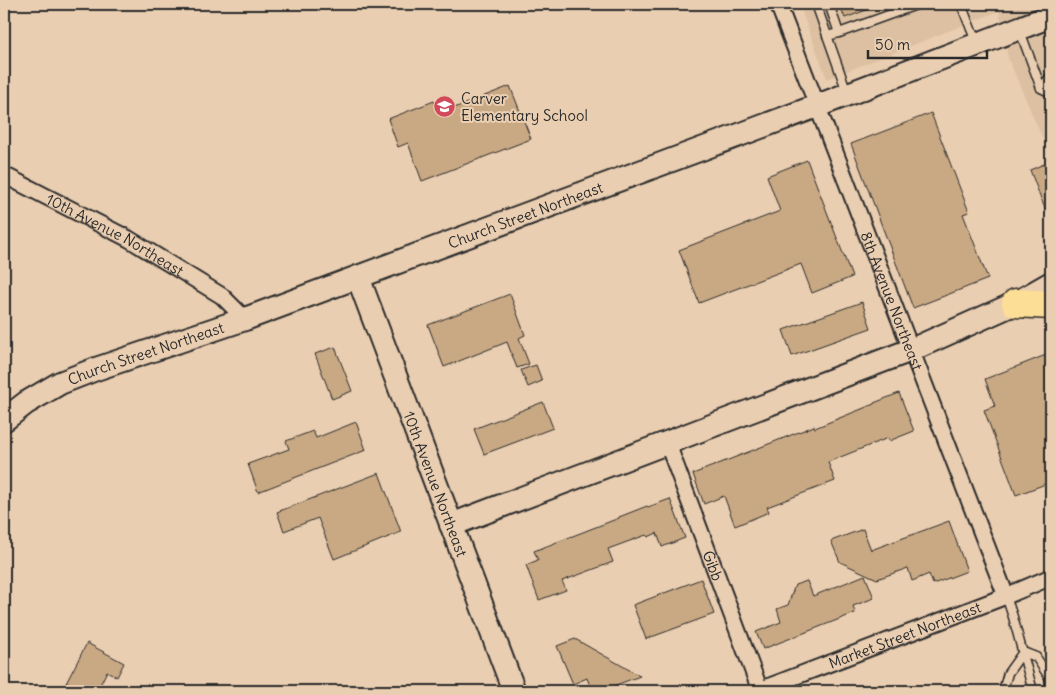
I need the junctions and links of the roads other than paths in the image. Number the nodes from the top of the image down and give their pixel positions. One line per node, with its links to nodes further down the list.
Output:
1 (778, 4): 15 (street, 8th Avenue Northeast)
2 (816, 4): 9 (lane)
3 (829, 4): 8 (lane)
4 (919, 4): 8 (lane)
5 (961, 4): 10 (lane)
6 (1051, 16): 7 (street, Church Street Northeast)
7 (1019, 29): 10 (street, Church Street Northeast); 12 (lane)
8 (839, 33): 9 (lane)
9 (827, 36): 14 (lane)
10 (977, 44): 14 (street, Church Street Northeast)
11 (1051, 76): 12 (lane)
12 (1041, 88): 13 (lane)
13 (1051, 93)
14 (848, 94): 15 (street, Church Street Northeast)
15 (817, 106): 17 (street, Church Street Northeast); 22 (street, 8th Avenue Northeast)
16 (4, 175): 21 (street, 10th Avenue Northeast)
17 (358, 277): 21 (street, Church Street Northeast); 25 (street, 10th Avenue Northeast)
18 (1051, 283): 19 (street)
19 (1016, 303): 20 (highway); 22 (street)
20 (1051, 305)
21 (245, 319): 23 (street, Church Street Northeast)
22 (911, 350): 24 (street); 27 (street, 8th Avenue Northeast)
23 (4, 420)
24 (667, 442): 25 (street); 31 (street, Gibb)
25 (451, 525): 30 (street, 10th Avenue Northeast)
26 (1051, 577): 27 (street, Market Street Northeast)
27 (1006, 596): 28 (lane); 31 (street, Market Street Northeast)
28 (1023, 652): 29 (lane); 32 (lane); 33 (lane)
29 (1051, 683)
30 (514, 691)
31 (758, 691)
32 (1004, 691)
33 (1033, 691)

